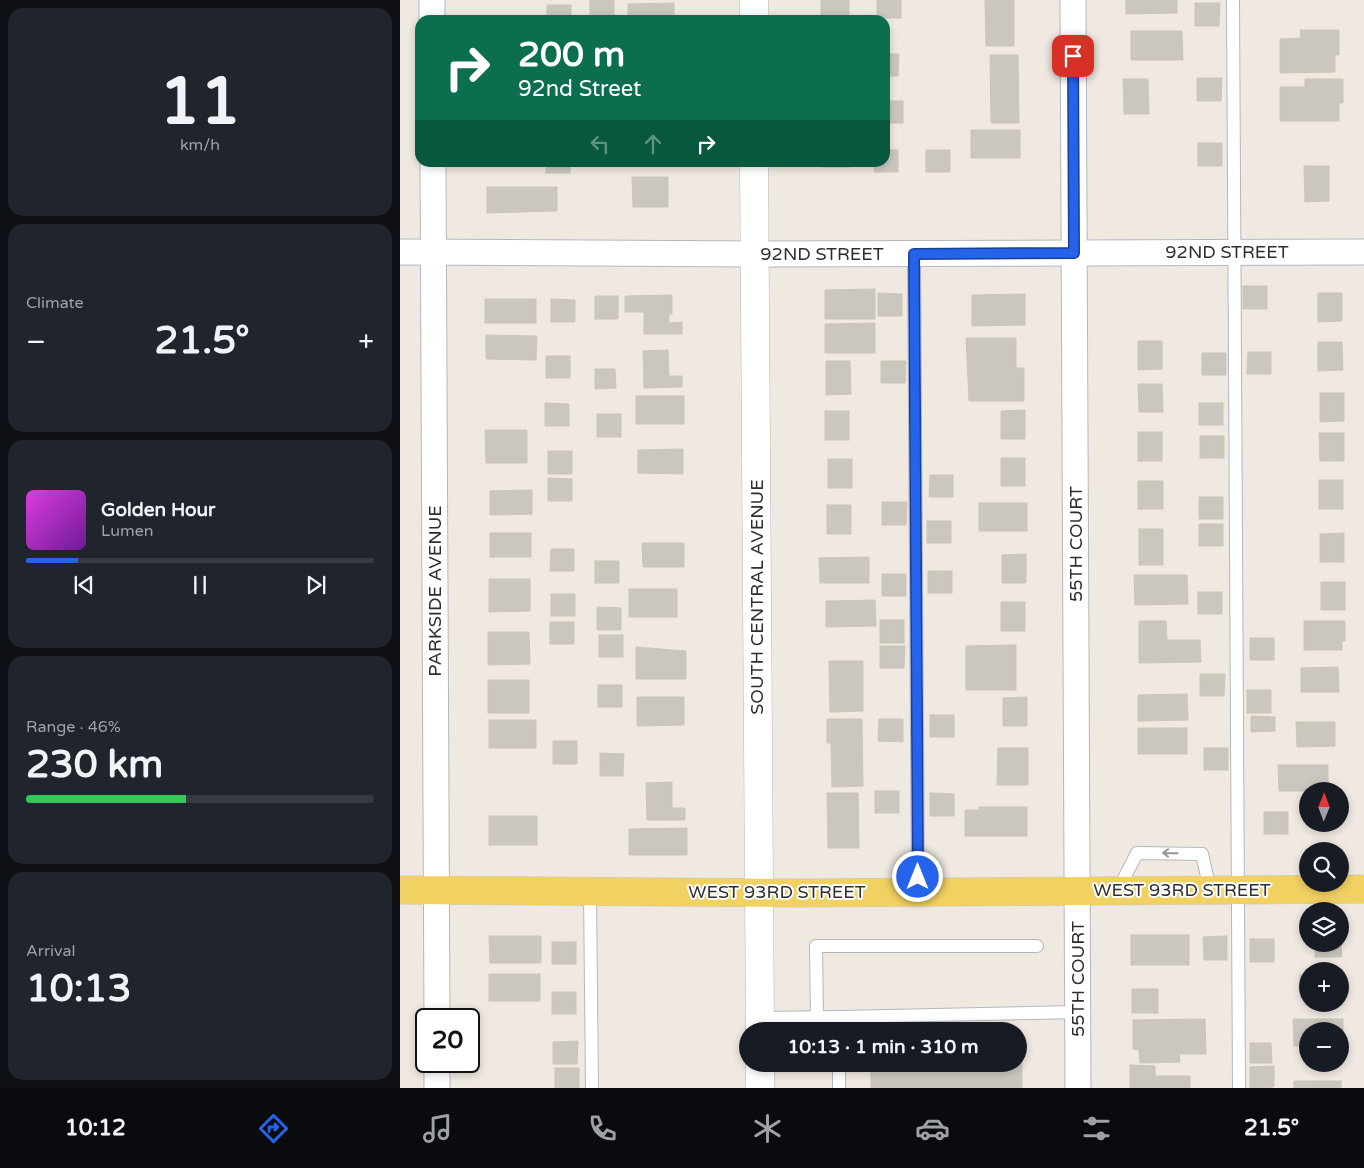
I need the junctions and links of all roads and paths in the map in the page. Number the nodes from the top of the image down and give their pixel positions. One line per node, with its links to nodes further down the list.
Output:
1 (432, 0): 5 (street)
2 (754, 0): 6 (street)
3 (1073, 0): 13 (street, 55TH COURT)
4 (1232, 0): 11 (lane)
5 (432, 15)
6 (754, 15)
7 (433, 167): 10 (street, PARKSIDE AVENUE)
8 (754, 167): 14 (street, SOUTH CENTRAL AVENUE)
9 (400, 252): 10 (street, 92ND STREET)
10 (434, 252): 14 (street, 92ND STREET); 18 (street, PARKSIDE AVENUE)
11 (1235, 252): 12 (street, 92ND STREET); 13 (street, 92ND STREET); 21 (lane)
12 (1364, 252)
13 (1074, 253): 15 (street, 92ND STREET); 23 (street, 55TH COURT)
14 (755, 254): 15 (street, 92ND STREET); 24 (street, SOUTH CENTRAL AVENUE)
15 (914, 254): 25 (lane)
16 (1364, 889): 21 (main road, WEST 93RD STREET)
17 (400, 890): 18 (main road, WEST 93RD STREET)
18 (436, 890): 22 (main road, WEST 93RD STREET); 27 (street, PARKSIDE AVENUE)
19 (1118, 890): 20 (main road, WEST 93RD STREET); 20 (lane, one-way to 19); 23 (main road, WEST 93RD STREET)
20 (1210, 890): 21 (main road, WEST 93RD STREET)
21 (1239, 890): 42 (lane)
22 (590, 891): 24 (main road, WEST 93RD STREET); 38 (lane)
23 (1077, 891): 25 (main road, WEST 93RD STREET); 28 (street, 55TH COURT)
24 (759, 892): 25 (main road, WEST 93RD STREET); 31 (street, SOUTH CENTRAL AVENUE)
25 (918, 892)
26 (1037, 946): 30 (lane)
27 (437, 1008)
28 (1078, 1012): 29 (lane); 41 (street, 55TH COURT)
29 (840, 1017): 30 (lane); 33 (lane)
30 (817, 1018): 32 (lane)
31 (760, 1022)
32 (779, 1022)
33 (840, 1022)
34 (760, 1072): 39 (street)
35 (839, 1072): 40 (lane)
36 (437, 1073): 37 (street)
37 (437, 1088)
38 (592, 1088)
39 (760, 1088)
40 (839, 1088)
41 (1078, 1088)
42 (1240, 1088)

